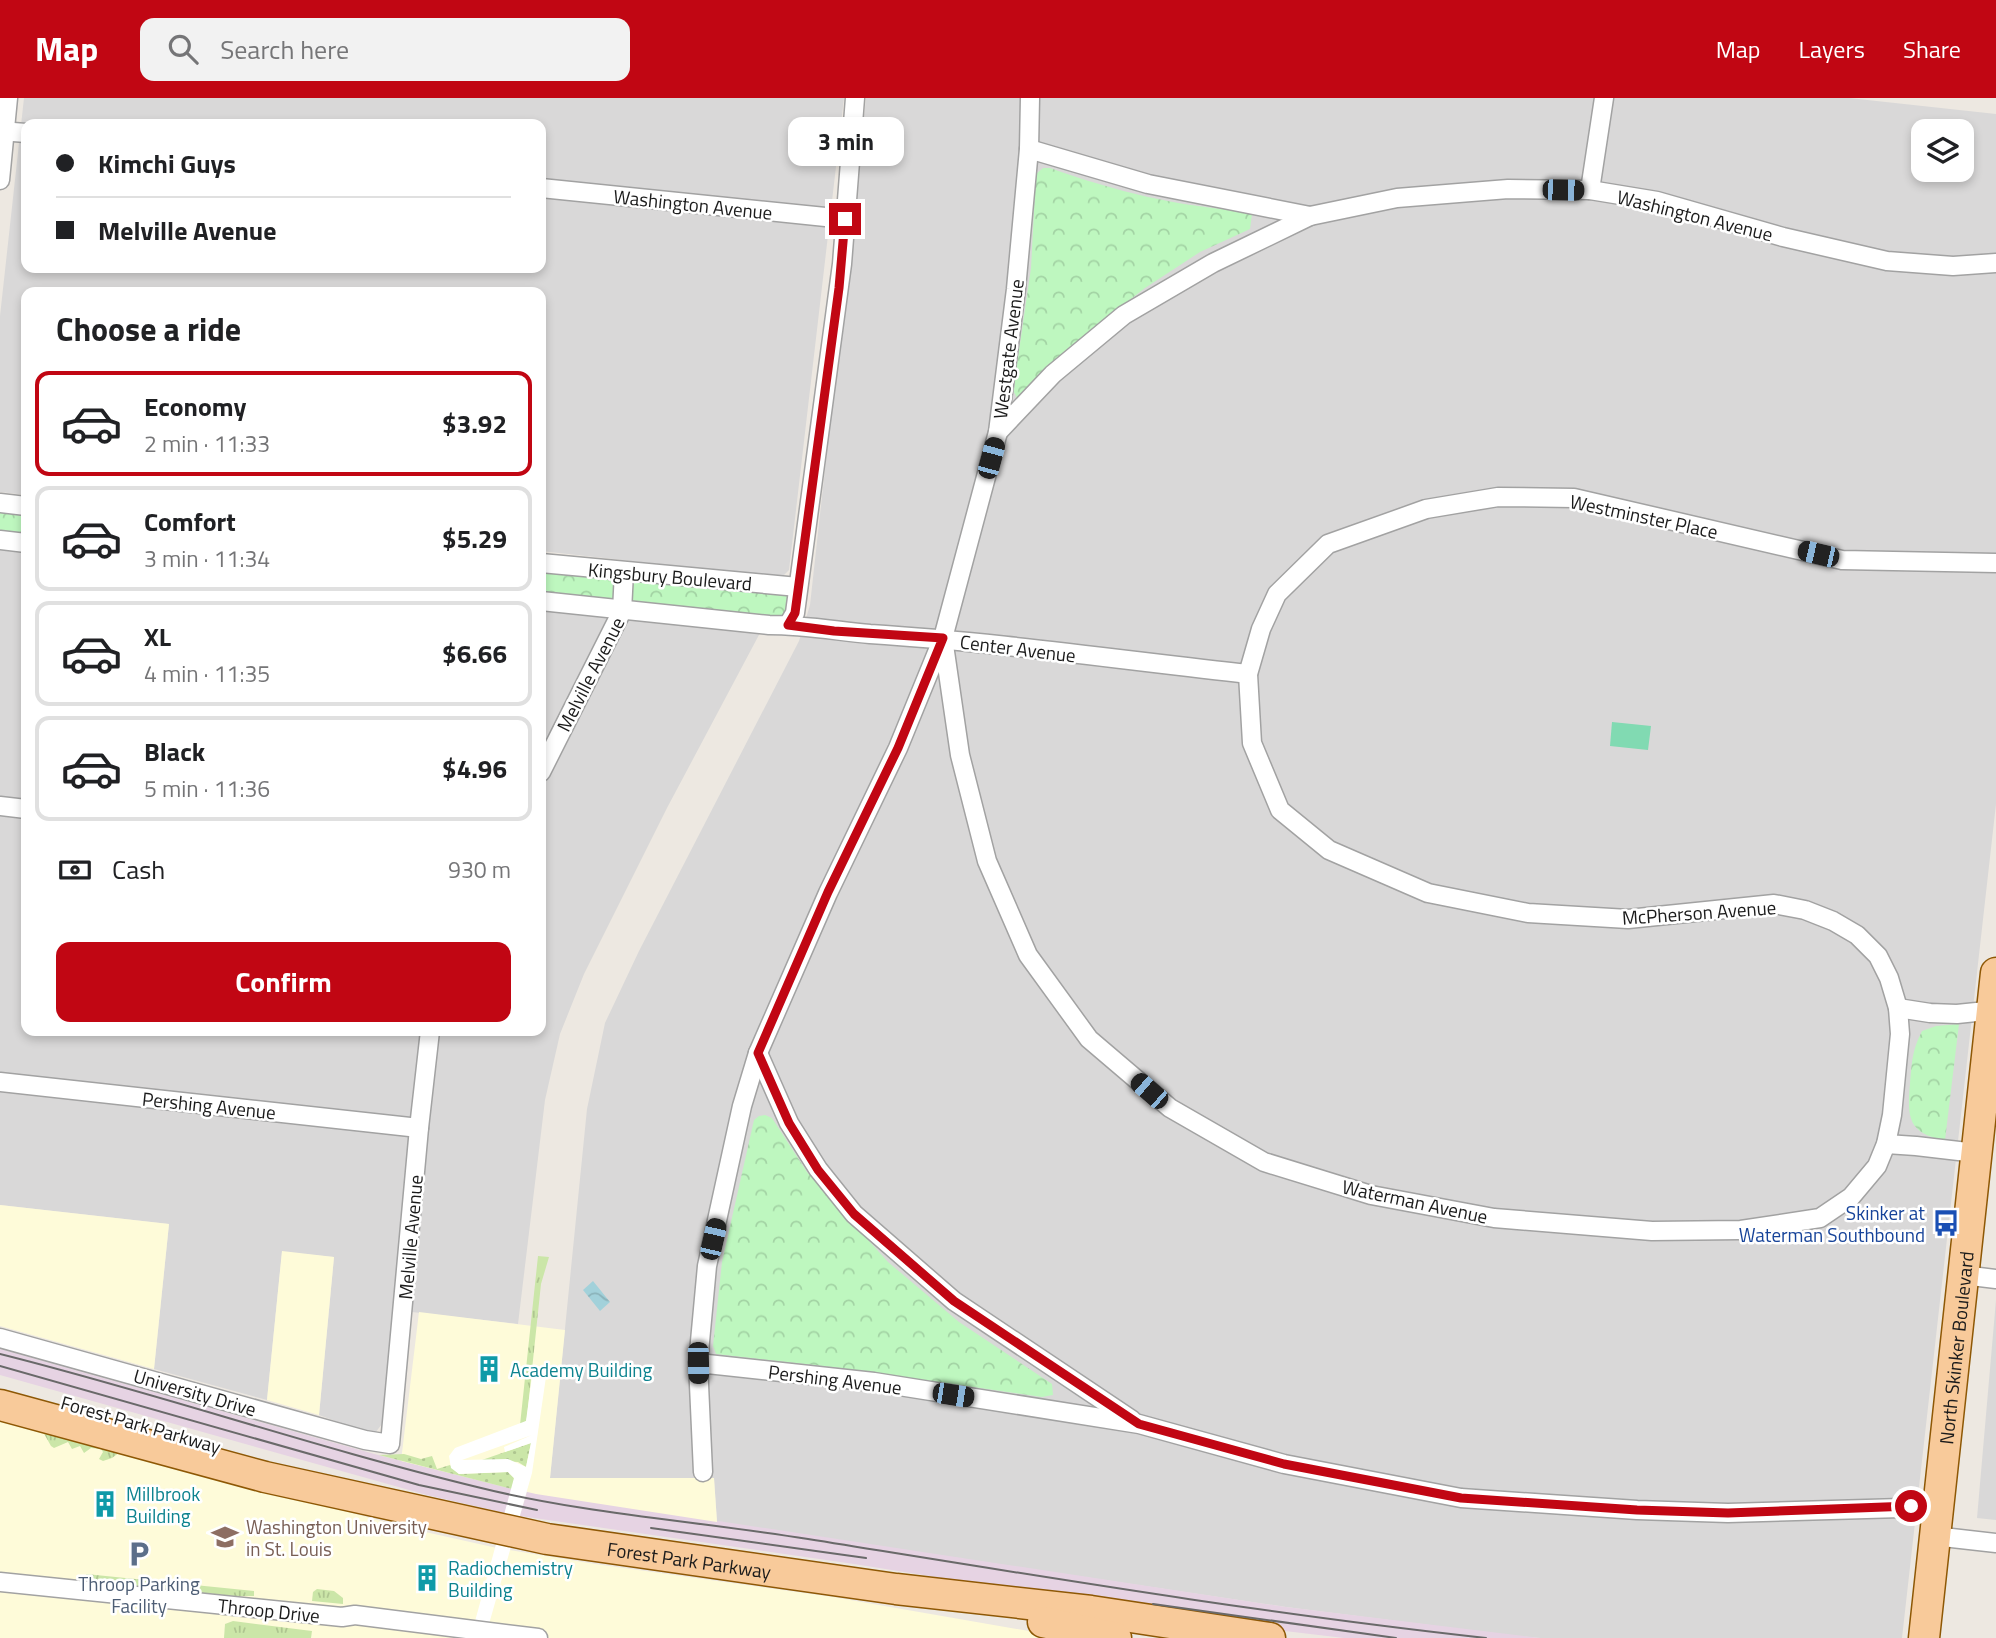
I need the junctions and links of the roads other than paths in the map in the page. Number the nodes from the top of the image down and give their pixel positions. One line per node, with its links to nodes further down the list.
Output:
1 (8, 98): 5 (street)
2 (855, 98): 12 (street)
3 (1030, 98): 7 (street, Westgate Avenue)
4 (1604, 98): 10 (street)
5 (2, 131): 6 (street); 8 (street)
6 (21, 133)
7 (1029, 149): 11 (street, Washington Avenue); 14 (street, Westgate Avenue)
8 (0, 180)
9 (546, 189): 12 (street, Washington Avenue)
10 (1590, 190): 11 (street, Washington Avenue); 13 (street, Washington Avenue)
11 (1310, 216): 14 (street, Washington Avenue)
12 (845, 219): 22 (street)
13 (1996, 263)
14 (998, 432): 26 (street, Westgate Avenue)
15 (0, 503): 16 (street)
16 (21, 505)
17 (0, 540): 18 (street)
18 (21, 542)
19 (1996, 563): 27 (street, Westminster Place)
20 (546, 564): 21 (street, Kingsbury Boulevard)
21 (624, 572): 22 (street, Kingsbury Boulevard); 24 (street, Melville Avenue)
22 (799, 587): 25 (street)
23 (546, 602): 24 (street, Kingsbury Boulevard)
24 (622, 611): 25 (street, Kingsbury Boulevard); 28 (street, Melville Avenue)
25 (788, 625): 26 (street, Center Avenue)
26 (943, 638): 27 (street, Center Avenue); 35 (street, Westgate Avenue); 39 (street, Waterman Avenue)
27 (1248, 674): 32 (street, McPherson Avenue)
28 (546, 762)
29 (0, 806): 30 (street)
30 (21, 808)
31 (1996, 973): 33 (main road, North Skinker Boulevard)
32 (1898, 1008): 33 (street); 36 (street, McPherson Avenue)
33 (1994, 1009): 40 (main road, North Skinker Boulevard)
34 (429, 1036): 38 (street, Melville Avenue)
35 (758, 1053): 44 (street, Westgate Avenue); 47 (street, Pershing Avenue)
36 (1896, 1074): 39 (street, Waterman Avenue)
37 (0, 1082): 38 (street, Pershing Avenue)
38 (419, 1128): 48 (street, Melville Avenue)
39 (1886, 1144): 40 (street)
40 (1976, 1153): 41 (main road, North Skinker Boulevard)
41 (1963, 1275): 42 (street); 51 (main road, North Skinker Boulevard)
42 (1996, 1279)
43 (0, 1338): 48 (street, University Drive)
44 (698, 1363): 47 (street, Pershing Avenue); 49 (street, Westgate Avenue)
45 (0, 1384): 50 (main road, Forest Park Parkway)
46 (0, 1405): 50 (main road, Forest Park Parkway)
47 (1139, 1424): 51 (street, Pershing Avenue)
48 (390, 1444)
49 (703, 1472)
50 (400, 1507): 55 (main road, Forest Park Parkway)
51 (1937, 1507): 52 (main road, North Skinker Boulevard)
52 (1934, 1536): 53 (street); 59 (main road, North Skinker Boulevard)
53 (1996, 1543)
54 (0, 1583): 57 (street, Throop Drive)
55 (896, 1589): 56 (main road, Forest Park Parkway); 58 (main road, Forest Park Parkway)
56 (1258, 1637)
57 (538, 1638)
58 (1116, 1638)
59 (1924, 1638)

